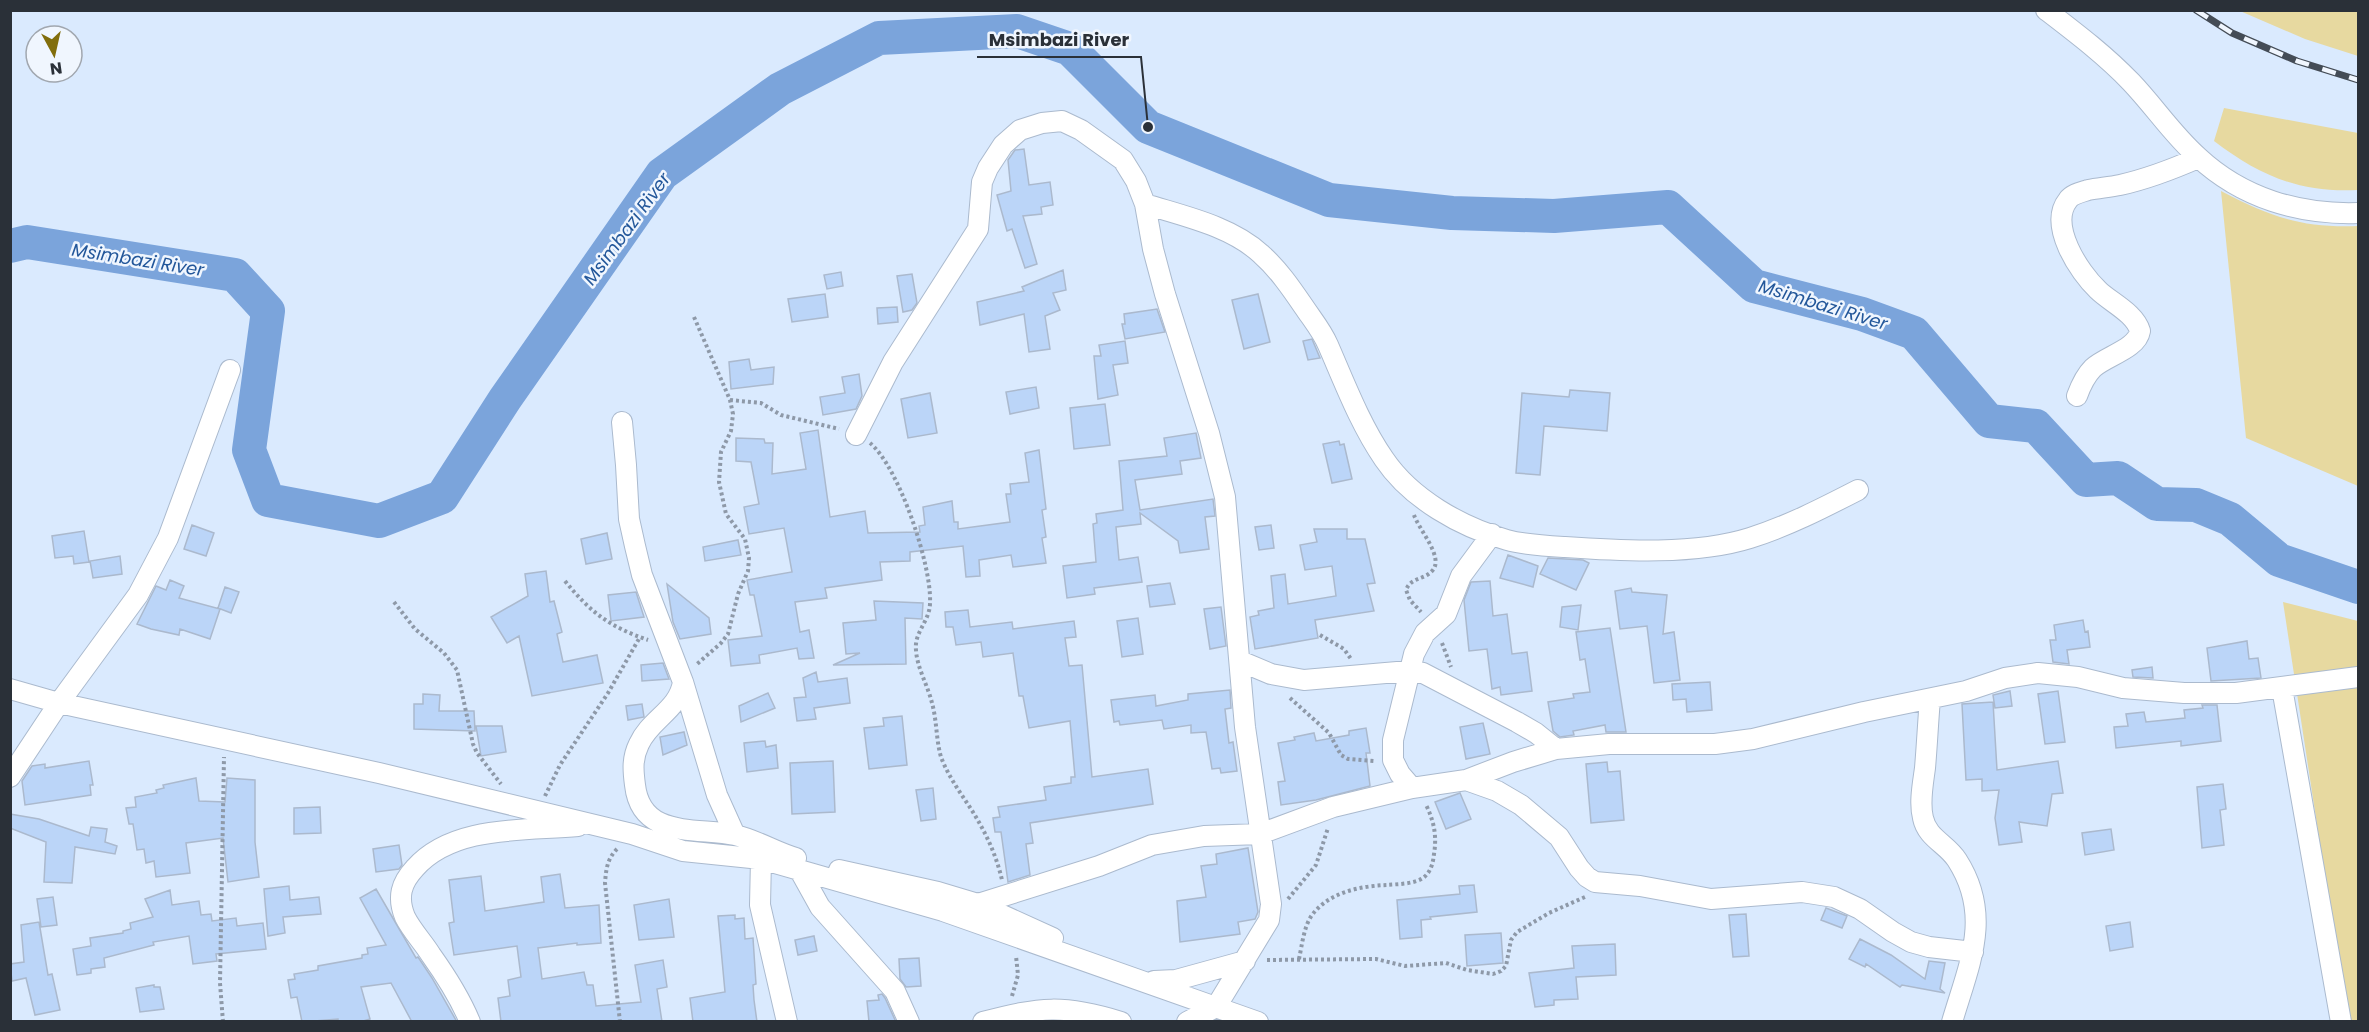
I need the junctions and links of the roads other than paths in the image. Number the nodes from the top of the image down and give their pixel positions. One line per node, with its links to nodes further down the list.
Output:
1 (2046, 10): 2 (street)
2 (2198, 158): 4 (street); 6 (street)
3 (1145, 204): 8 (street); 10 (street); 11 (street)
4 (2358, 213)
5 (230, 370): 18 (street)
6 (2077, 396)
7 (622, 422): 14 (street)
8 (856, 435)
9 (1858, 490): 10 (street)
10 (1492, 534): 12 (street)
11 (1240, 661): 12 (street); 24 (street)
12 (1409, 670): 19 (street); 22 (street)
13 (2358, 677): 15 (street)
14 (683, 681): 25 (street); 25 (street)
15 (2282, 688): 17 (street); 40 (street)
16 (10, 689): 18 (street)
17 (1930, 699): 19 (street); 29 (street)
18 (59, 703): 20 (street); 23 (street)
19 (1556, 749): 21 (street)
20 (10, 777)
21 (1466, 780): 22 (street); 29 (street)
22 (1412, 788): 24 (street)
23 (592, 825): 26 (street); 32 (street)
24 (1260, 834): 28 (street); 30 (street)
25 (735, 835): 28 (street)
26 (761, 859): 27 (street); 33 (street)
27 (800, 871): 31 (street); 34 (street)
28 (978, 904): 30 (street)
29 (1973, 952): 39 (street)
30 (1245, 961): 31 (street)
31 (1216, 1007): 37 (street); 38 (street)
32 (471, 1022)
33 (787, 1022)
34 (909, 1022)
35 (983, 1022): 36 (street)
36 (1121, 1022)
37 (1187, 1022)
38 (1258, 1022)
39 (1952, 1022)
40 (2341, 1022)

